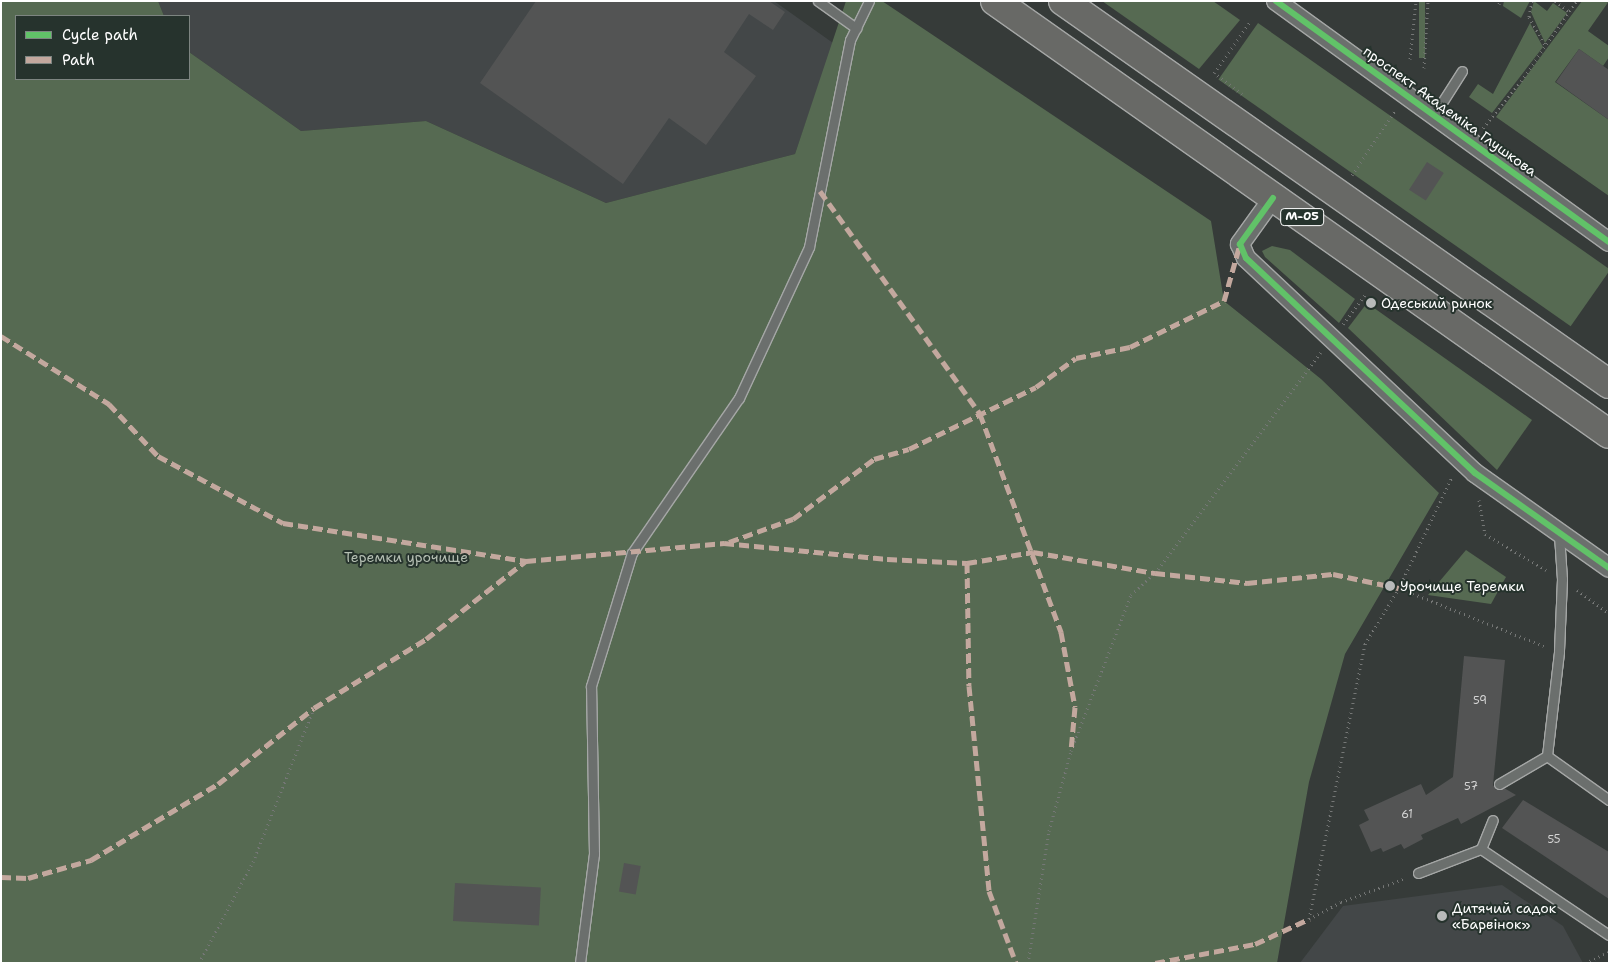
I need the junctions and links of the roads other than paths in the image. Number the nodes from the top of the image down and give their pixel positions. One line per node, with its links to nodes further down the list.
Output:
1 (818, 1): 6 (lane)
2 (869, 1): 6 (lane)
3 (995, 1): 9 (highway, М-05)
4 (1063, 1): 11 (highway, М-05)
5 (1276, 1): 8 (street, проспект Академіка Глушкова)
6 (856, 28): 22 (lane)
7 (1462, 71): 8 (lane)
8 (1434, 115): 10 (street, проспект Академіка Глушкова)
9 (1272, 198): 12 (highway, М-05); 13 (street)
10 (1609, 242)
11 (1609, 384)
12 (1609, 434)
13 (1559, 535): 14 (street); 15 (lane)
14 (1609, 568)
15 (1547, 756): 16 (lane); 17 (lane)
16 (1499, 784)
17 (1609, 800)
18 (1493, 820): 19 (lane)
19 (1481, 849): 20 (lane); 21 (lane)
20 (1418, 873)
21 (1609, 935)
22 (580, 963)

